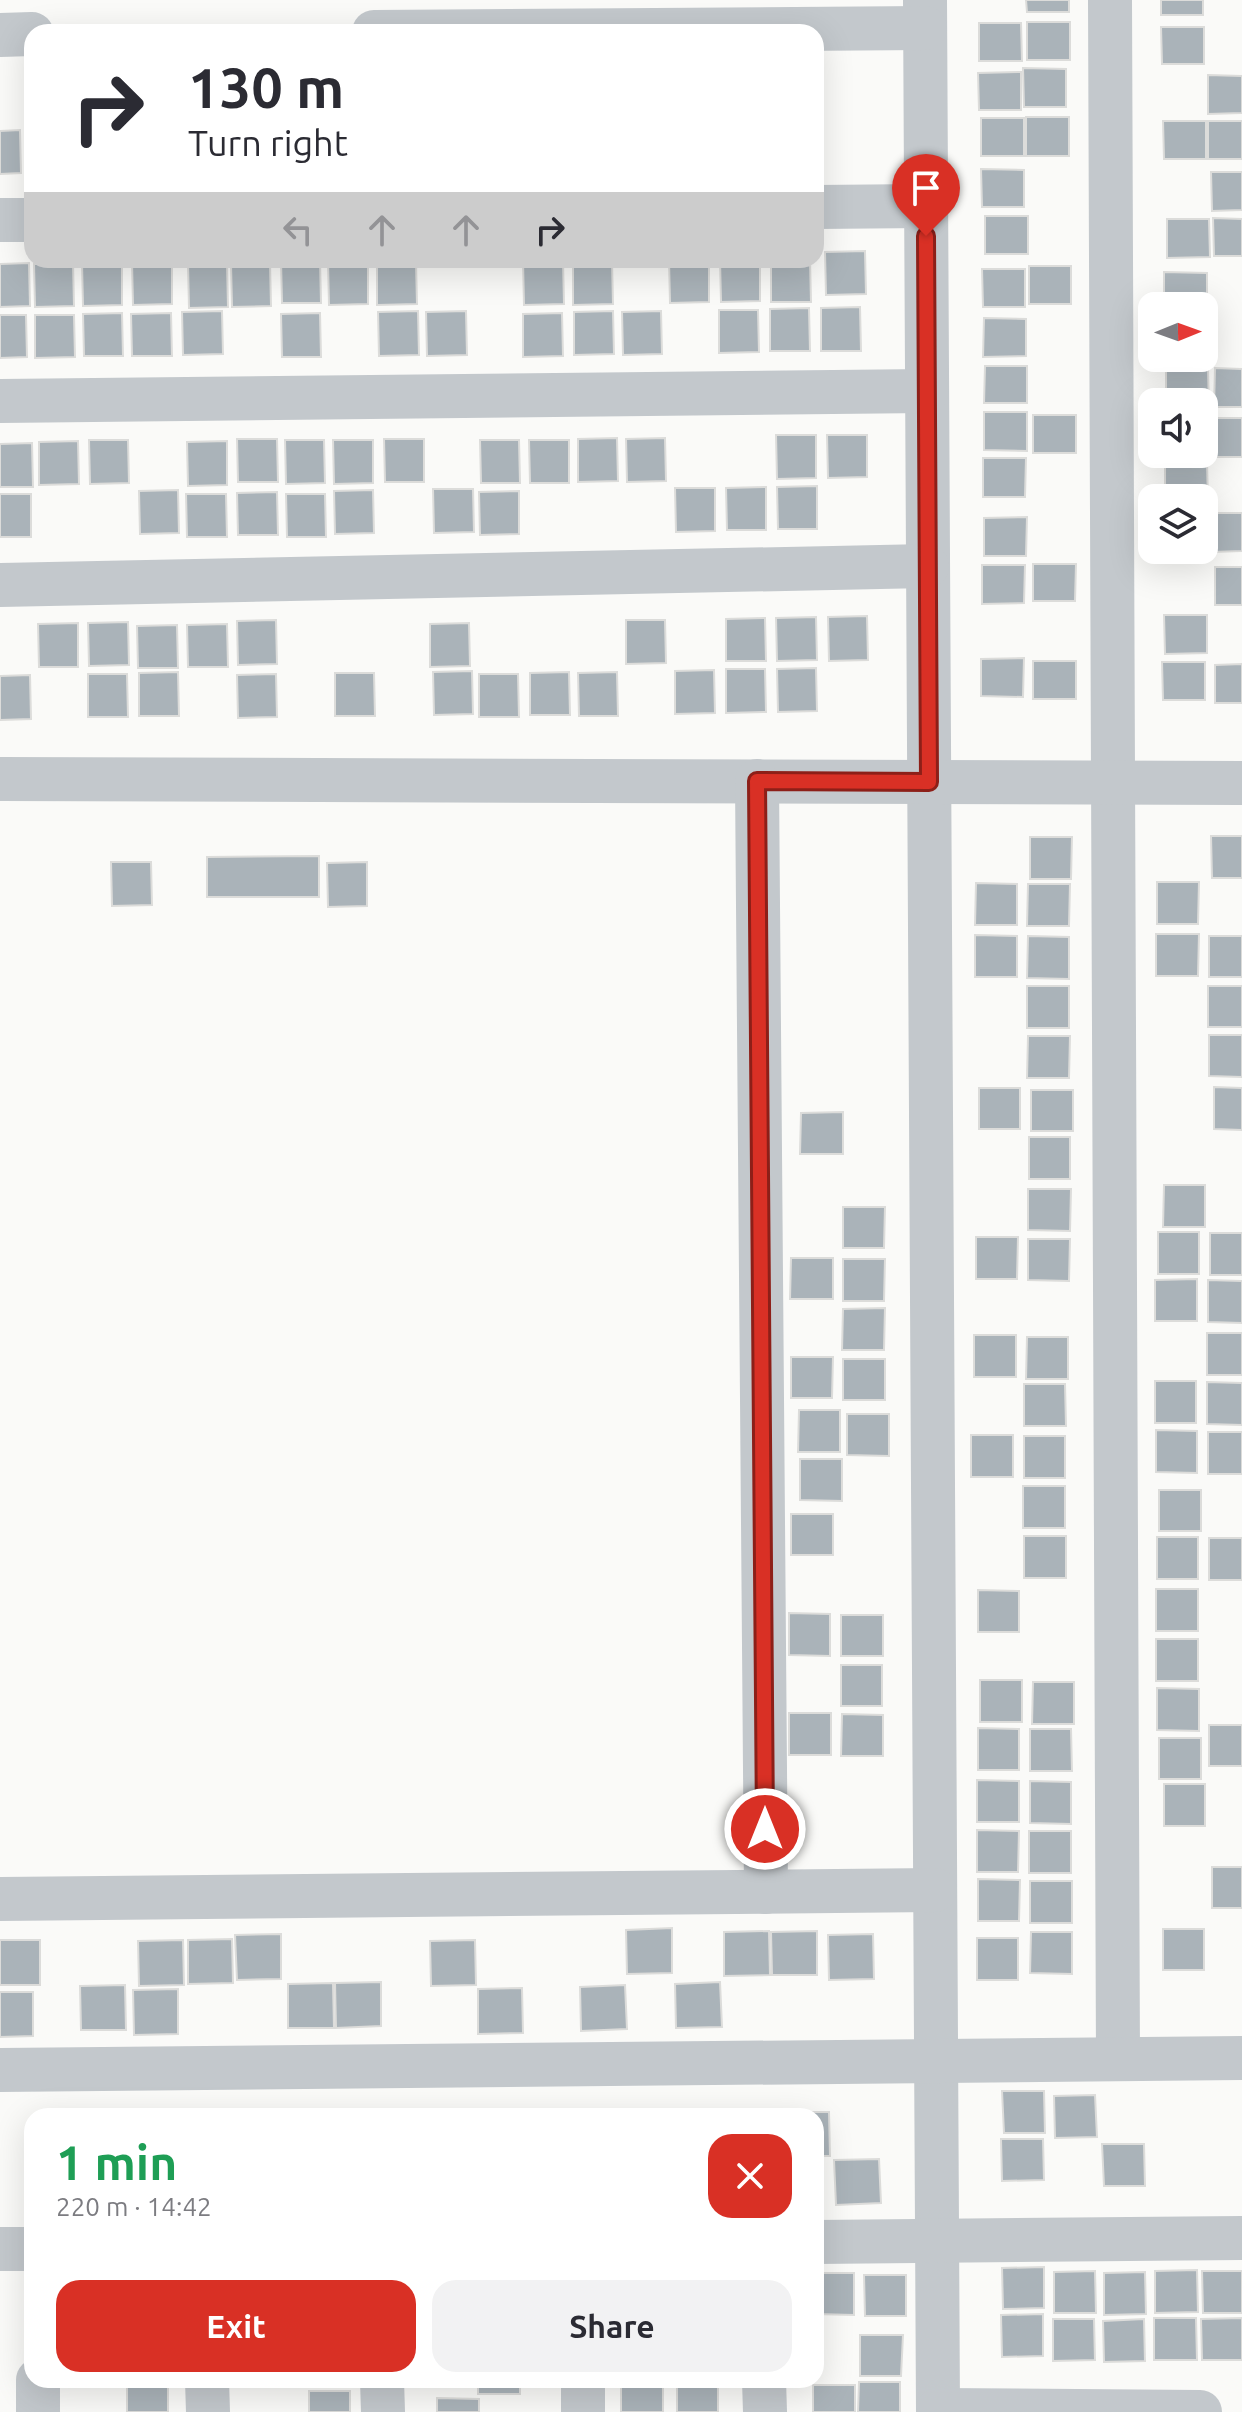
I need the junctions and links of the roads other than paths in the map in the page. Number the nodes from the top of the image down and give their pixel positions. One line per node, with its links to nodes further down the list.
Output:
1 (1110, 0): 17 (street)
2 (925, 14): 3 (street); 6 (street)
3 (619, 24)
4 (24, 34): 5 (street)
5 (0, 35)
6 (925, 206): 7 (street); 10 (street)
7 (824, 207)
8 (0, 220): 9 (street)
9 (24, 220)
10 (927, 391): 11 (street); 12 (street)
11 (0, 401)
12 (927, 566): 13 (street); 16 (street)
13 (0, 585)
14 (0, 779): 15 (street)
15 (757, 781): 16 (street); 20 (street)
16 (929, 782): 17 (street); 19 (street)
17 (1113, 782): 18 (street); 23 (street)
18 (1242, 783)
19 (935, 1890): 20 (street); 24 (street)
20 (766, 1892): 21 (street)
21 (0, 1899)
22 (1242, 2058): 23 (street)
23 (1118, 2059): 24 (street)
24 (935, 2061): 25 (street); 27 (street)
25 (0, 2070)
26 (1242, 2238): 27 (street)
27 (937, 2241): 28 (street); 36 (street)
28 (824, 2242)
29 (0, 2249): 30 (street)
30 (24, 2249)
31 (38, 2388): 37 (street)
32 (207, 2388): 38 (street)
33 (382, 2388): 39 (street)
34 (583, 2388): 40 (street)
35 (764, 2388): 41 (street)
36 (938, 2411): 42 (street)
37 (38, 2412)
38 (208, 2412)
39 (383, 2412)
40 (583, 2412)
41 (765, 2412)
42 (1200, 2412)

